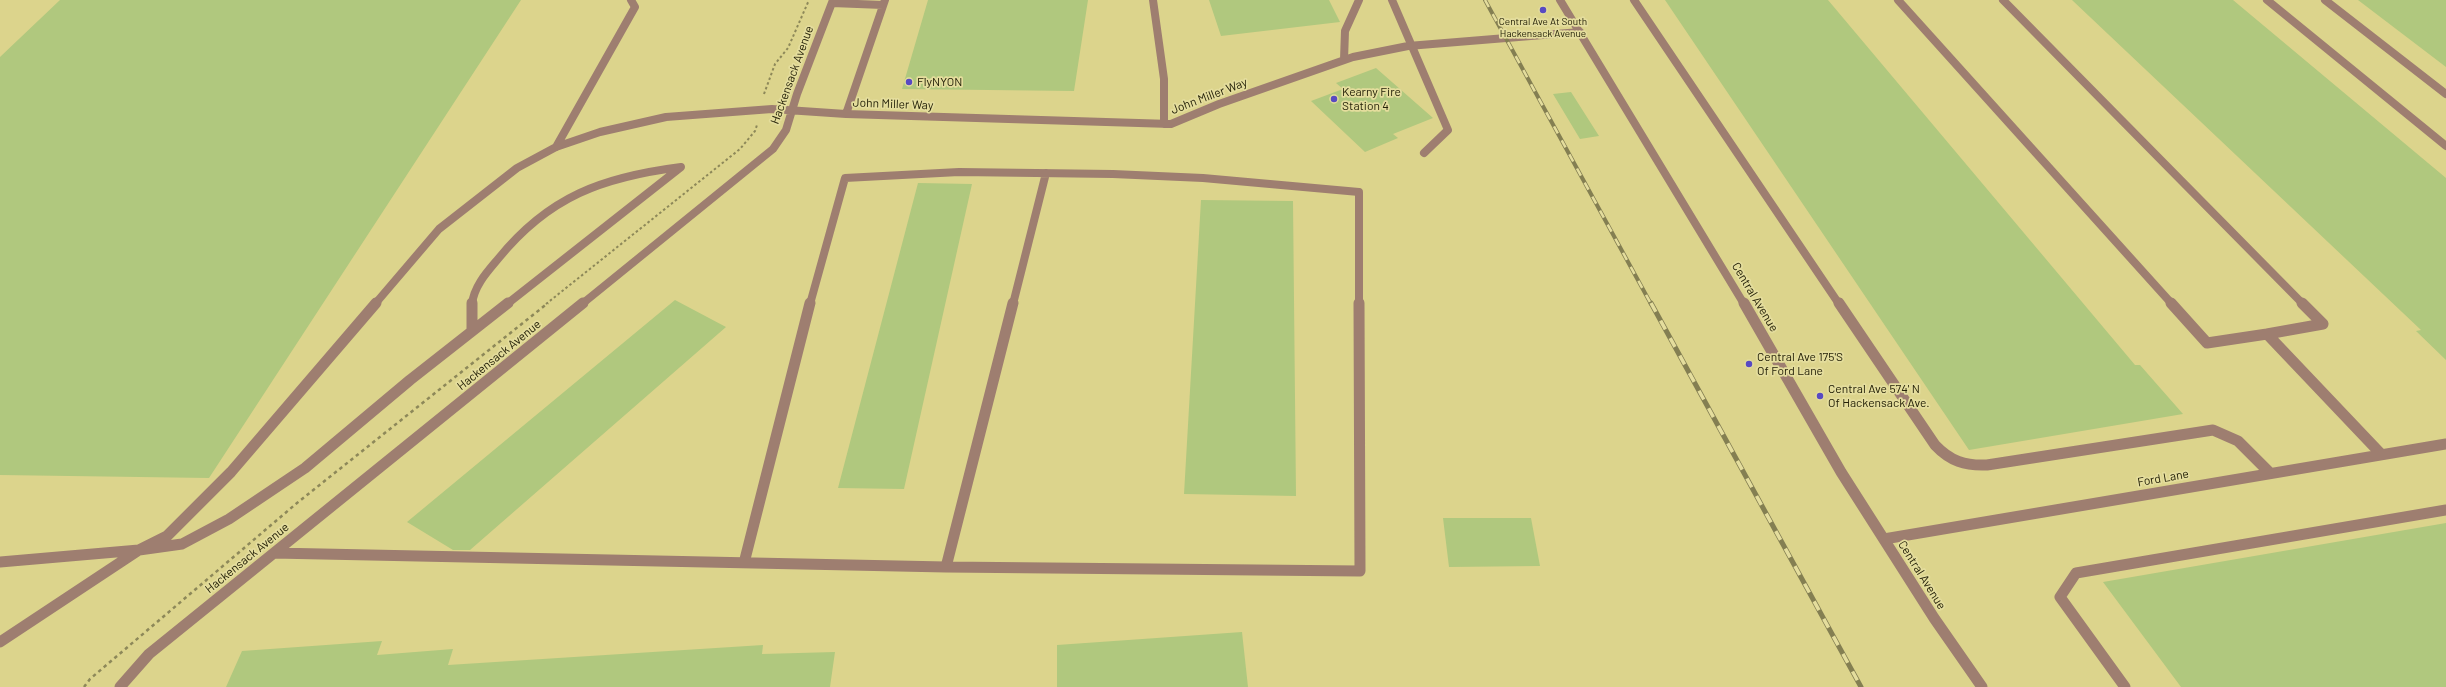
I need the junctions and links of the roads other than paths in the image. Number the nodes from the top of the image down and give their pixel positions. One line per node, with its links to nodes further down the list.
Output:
1 (631, 0): 21 (street)
2 (1153, 0): 19 (street)
3 (1359, 0): 15 (street)
4 (1392, 0): 14 (street)
5 (1560, 0): 13 (street, Central Avenue)
6 (1634, 0): 28 (street)
7 (1898, 0): 25 (street)
8 (2003, 0): 25 (street)
9 (2267, 0): 20 (street)
10 (2326, 0): 16 (street)
11 (832, 2): 12 (street); 17 (street, Hackensack Avenue)
12 (884, 2): 18 (street)
13 (1580, 32): 14 (street, John Miller Way); 30 (street, Central Avenue)
14 (1413, 46): 15 (street, John Miller Way); 22 (street)
15 (1344, 60): 19 (street, John Miller Way)
16 (2446, 94)
17 (792, 110): 18 (street, John Miller Way); 21 (street, John Miller Way); 32 (street, Hackensack Avenue)
18 (846, 114): 19 (street, John Miller Way)
19 (1164, 124)
20 (2446, 146)
21 (556, 147): 31 (street, John Miller Way)
22 (1424, 153)
23 (1046, 173): 34 (street); 35 (street); 35 (street)
24 (472, 331): 24 (street); 31 (street)
25 (2267, 334): 27 (street)
26 (2446, 444): 27 (street, Ford Lane)
27 (2381, 454): 28 (street, Ford Lane)
28 (2270, 473): 30 (street, Ford Lane)
29 (2446, 510): 39 (street)
30 (1884, 539): 38 (street, Central Avenue)
31 (139, 550): 33 (street); 36 (street)
32 (274, 553): 34 (street); 37 (street, Hackensack Avenue)
33 (0, 562)
34 (744, 563): 35 (street)
35 (946, 567)
36 (0, 642)
37 (120, 687)
38 (1982, 687)
39 (2125, 687)

